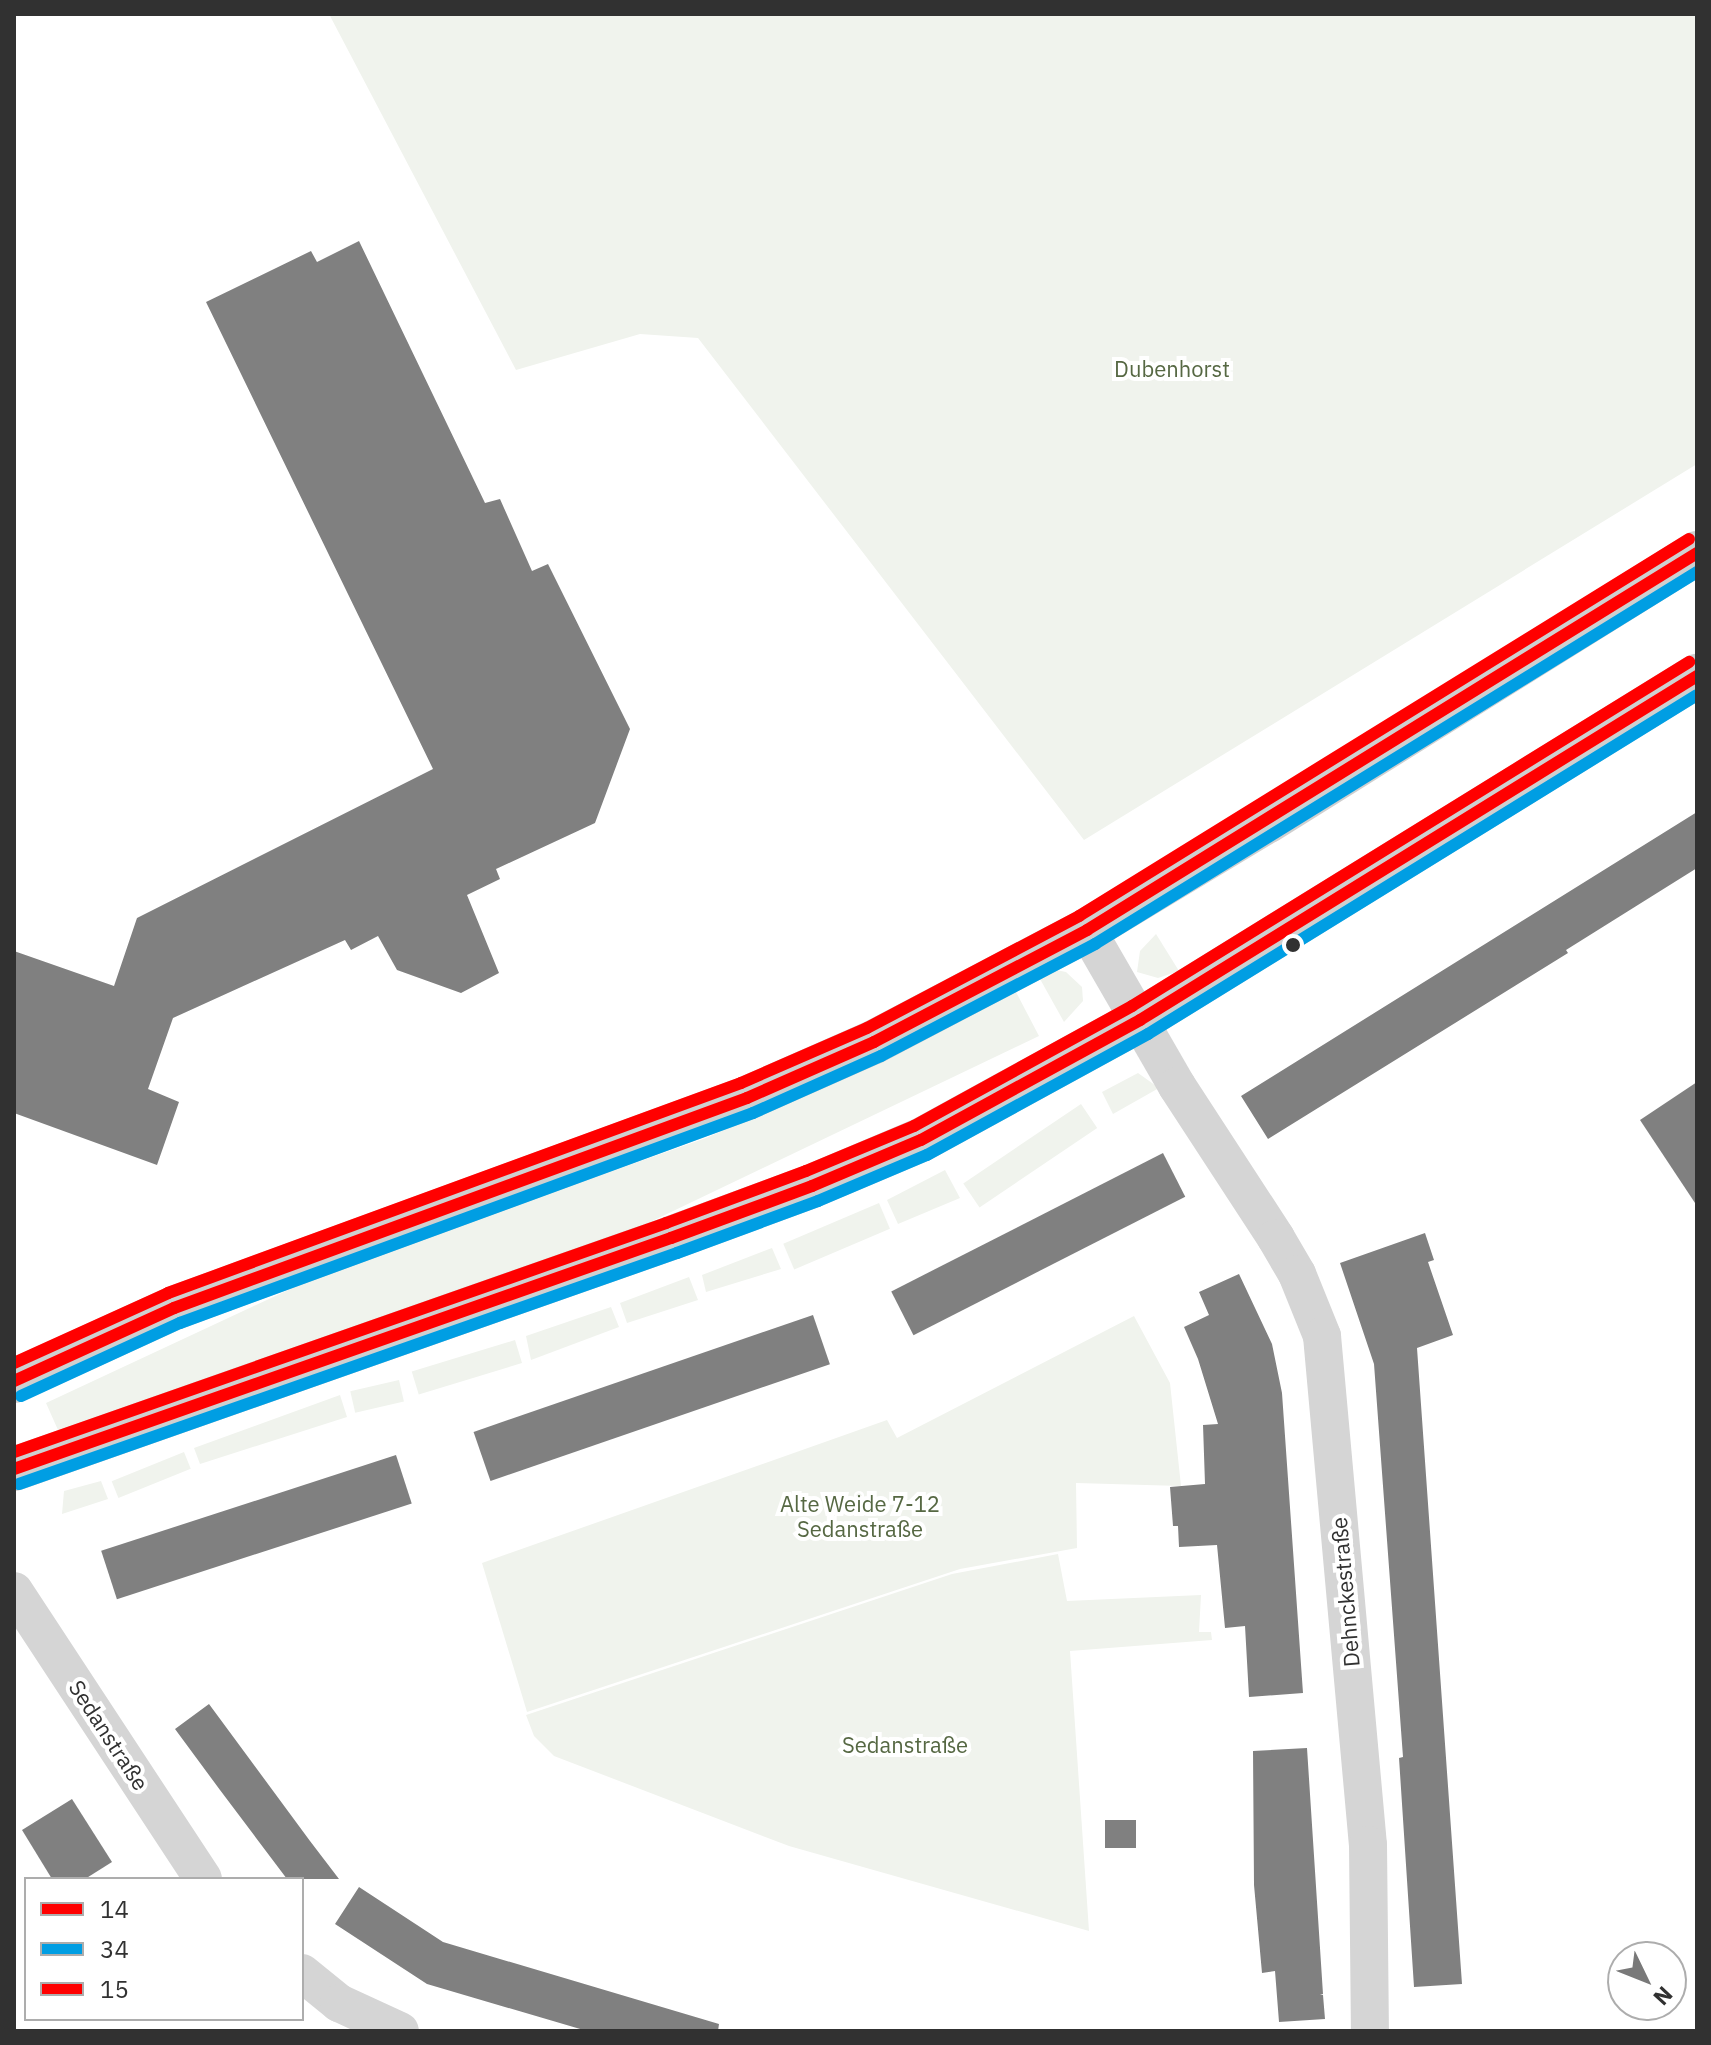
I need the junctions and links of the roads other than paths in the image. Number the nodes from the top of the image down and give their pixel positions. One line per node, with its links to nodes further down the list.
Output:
1 (1697, 553): 3 (main road)
2 (1697, 676): 4 (main road)
3 (1087, 930): 4 (street, Dehnckestraße); 5 (main road)
4 (1140, 1020): 6 (main road); 12 (street, Dehnckestraße)
5 (14, 1381)
6 (14, 1469)
7 (14, 1591): 8 (street, Sedanstraße)
8 (202, 1877)
9 (304, 1976): 10 (street)
10 (334, 2017): 11 (street)
11 (400, 2031)
12 (1370, 2031)

